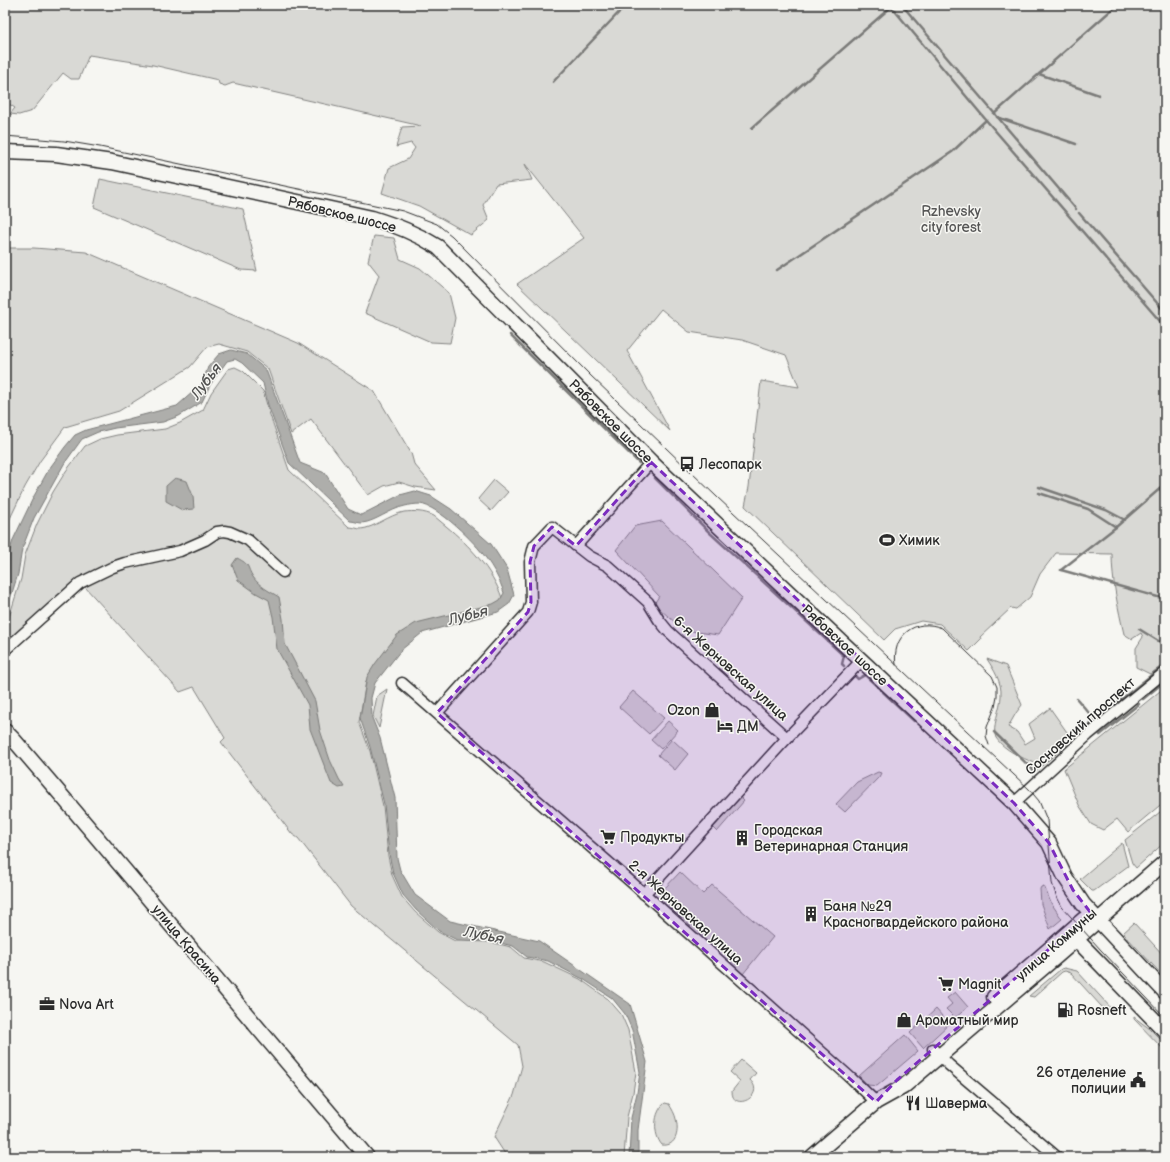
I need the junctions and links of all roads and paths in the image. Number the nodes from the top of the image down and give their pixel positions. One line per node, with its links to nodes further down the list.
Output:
1 (5, 152): 2 (main road, Рябовское шоссе)
2 (651, 462): 3 (street); 6 (main road, Рябовское шоссе)
3 (576, 546): 9 (street, 6-я Жерновская улица); 11 (street, 6-я Жерновская улица)
4 (283, 572): 5 (street)
5 (5, 650)
6 (862, 660): 11 (street); 12 (main road, Рябовское шоссе)
7 (1165, 672): 12 (street, Сосновский проспект)
8 (402, 683): 9 (street, 2-я Жерновская улица)
9 (437, 713): 15 (street, 2-я Жерновская улица)
10 (5, 731): 22 (main road, улица Красина)
11 (787, 738): 15 (street, 6-я Жерновская улица)
12 (1014, 802): 16 (main road, Рябовское шоссе)
13 (1165, 850): 16 (main road, улица Коммуны)
14 (1165, 862): 16 (main road, улица Коммуны)
15 (644, 894): 21 (street, 2-я Жерновская улица)
16 (1094, 917): 17 (main road, улица Коммуны); 18 (main road, Рябовское шоссе)
17 (1076, 933): 19 (main road); 20 (main road, улица Коммуны)
18 (1164, 989)
19 (1165, 1031)
20 (936, 1053): 21 (main road, улица Коммуны); 24 (street)
21 (876, 1102): 23 (main road, улица Коммуны)
22 (367, 1157)
23 (812, 1157)
24 (1057, 1157)

